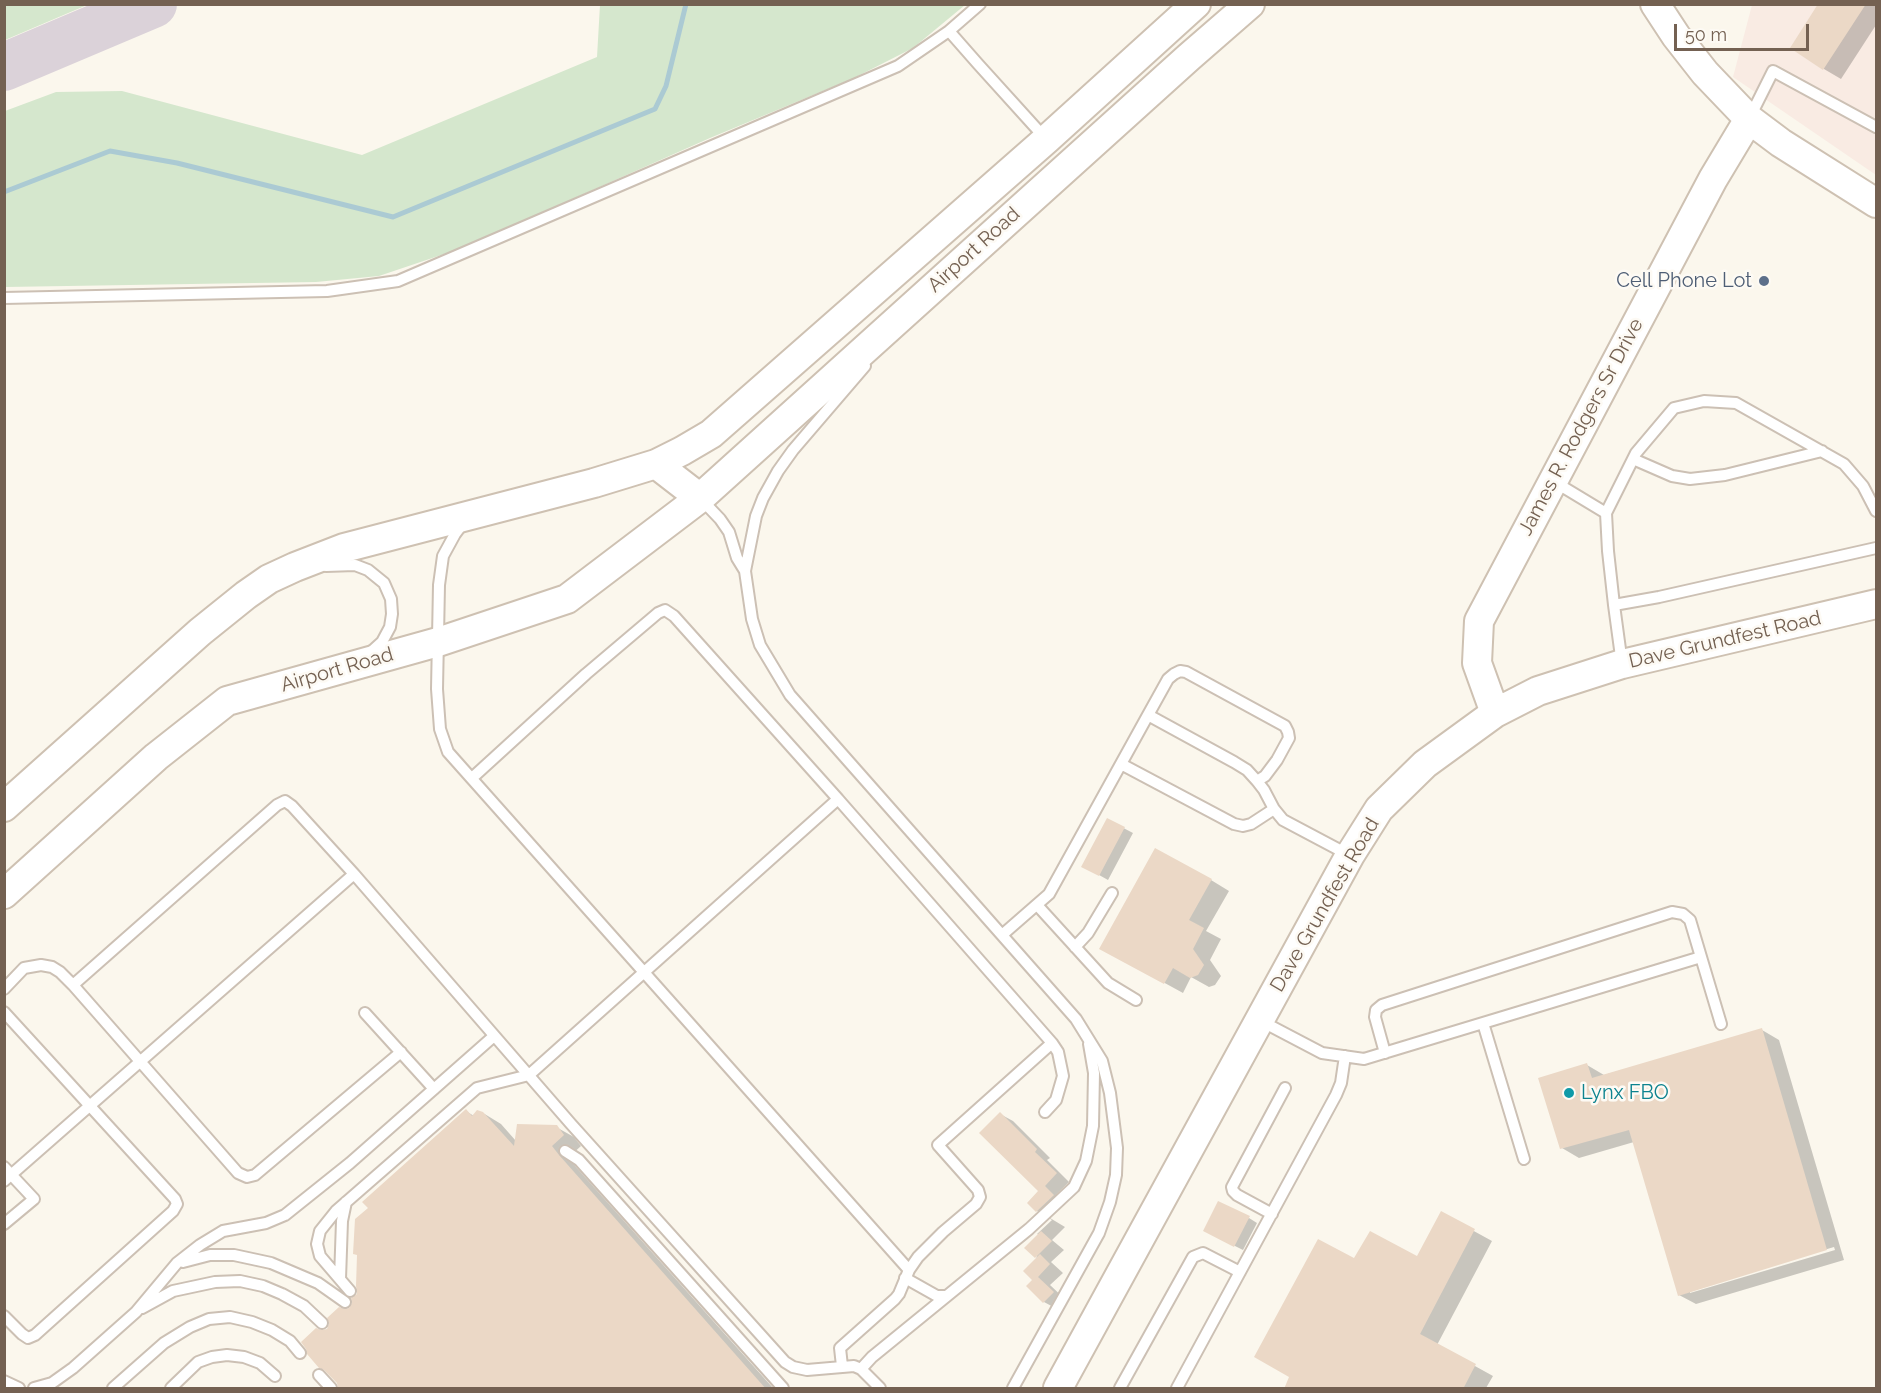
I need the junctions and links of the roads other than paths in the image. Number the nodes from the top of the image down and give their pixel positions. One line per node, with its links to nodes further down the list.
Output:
1 (980, 4): 7 (lane)
2 (1196, 4): 11 (main road, Airport Road)
3 (1250, 4): 13 (main road, Airport Road)
4 (1635, 4): 8 (main road)
5 (1655, 4): 8 (main road)
6 (1667, 4): 8 (main road)
7 (949, 31): 11 (lane); 14 (lane)
8 (1705, 73): 9 (main road)
9 (1749, 119): 10 (lane); 12 (main road); 18 (main road, James R. Rodgers Sr Drive)
10 (1876, 127)
11 (1047, 139): 17 (main road, Airport Road)
12 (1876, 203)
13 (937, 283): 19 (main road, Airport Road); 25 (lane)
14 (4, 298)
15 (1822, 451): 16 (lane); 16 (lane); 20 (lane)
16 (1633, 459): 21 (lane)
17 (656, 464): 19 (main road); 22 (main road, Airport Road)
18 (1553, 481): 21 (lane); 31 (main road, James R. Rodgers Sr Drive)
19 (700, 498): 25 (lane); 28 (main road, Airport Road)
20 (1876, 511)
21 (1606, 513): 26 (lane)
22 (470, 515): 24 (main road, Airport Road); 28 (lane)
23 (1876, 548): 26 (lane)
24 (295, 567): 29 (lane); 37 (main road, Airport Road)
25 (745, 571): 44 (lane)
26 (1614, 604): 30 (lane)
27 (1876, 604): 30 (main road, Dave Grundfest Road)
28 (438, 642): 29 (main road, Airport Road); 34 (lane)
29 (361, 663): 42 (main road, Airport Road)
30 (1622, 664): 31 (main road, Dave Grundfest Road)
31 (1495, 713): 39 (main road, Dave Grundfest Road)
32 (1148, 715): 33 (lane); 35 (lane); 35 (lane)
33 (1121, 764): 38 (lane); 43 (lane)
34 (472, 778): 36 (lane); 47 (lane)
35 (1257, 781): 38 (lane)
36 (838, 799): 47 (lane); 58 (lane)
37 (4, 807)
38 (1274, 809): 39 (lane)
39 (1350, 855): 53 (main road, Dave Grundfest Road)
40 (354, 874): 48 (lane); 56 (lane); 62 (lane)
41 (1112, 893): 45 (lane)
42 (4, 894)
43 (1037, 905): 44 (lane); 45 (lane)
44 (1002, 935): 57 (lane)
45 (1075, 947): 50 (lane)
46 (1701, 957): 54 (lane); 55 (lane); 60 (lane)
47 (644, 972): 63 (lane); 76 (lane)
48 (73, 985): 49 (lane); 62 (lane)
49 (4, 989)
50 (1136, 1000)
51 (4, 1012): 66 (lane)
52 (365, 1013): 59 (lane)
53 (1259, 1021): 61 (lane); 96 (main road, Dave Grundfest Road)
54 (1483, 1023): 60 (lane); 69 (lane)
55 (1721, 1024)
56 (494, 1035): 63 (lane); 65 (lane)
57 (1088, 1037): 78 (lane); 95 (lane)
58 (1052, 1043): 67 (lane); 76 (lane)
59 (401, 1052): 62 (lane); 65 (lane)
60 (1385, 1053): 61 (lane)
61 (1346, 1056): 72 (lane)
62 (141, 1061): 66 (lane)
63 (529, 1075): 71 (lane); 83 (lane)
64 (1285, 1088): 72 (lane)
65 (434, 1089): 74 (lane)
66 (89, 1106): 70 (lane); 80 (lane)
67 (1045, 1112)
68 (565, 1151): 93 (lane)
69 (1524, 1159)
70 (7, 1174): 73 (lane)
71 (346, 1202): 77 (lane); 77 (lane)
72 (1272, 1214): 75 (lane)
73 (4, 1224)
74 (177, 1263): 77 (lane); 79 (lane)
75 (1240, 1272): 97 (lane); 98 (lane)
76 (907, 1274): 78 (lane); 83 (lane)
77 (340, 1279)
78 (947, 1296): 84 (lane)
79 (139, 1310): 81 (lane); 89 (lane)
80 (4, 1316)
81 (322, 1323)
82 (300, 1353): 90 (lane)
83 (842, 1366): 84 (lane)
84 (861, 1368): 94 (lane)
85 (319, 1375): 92 (lane)
86 (275, 1376): 91 (lane)
87 (4, 1382): 88 (lane)
88 (19, 1389)
89 (34, 1389)
90 (113, 1389)
91 (171, 1389)
92 (331, 1389)
93 (783, 1389)
94 (880, 1389)
95 (1013, 1389)
96 (1058, 1389)
97 (1120, 1389)
98 (1177, 1389)

